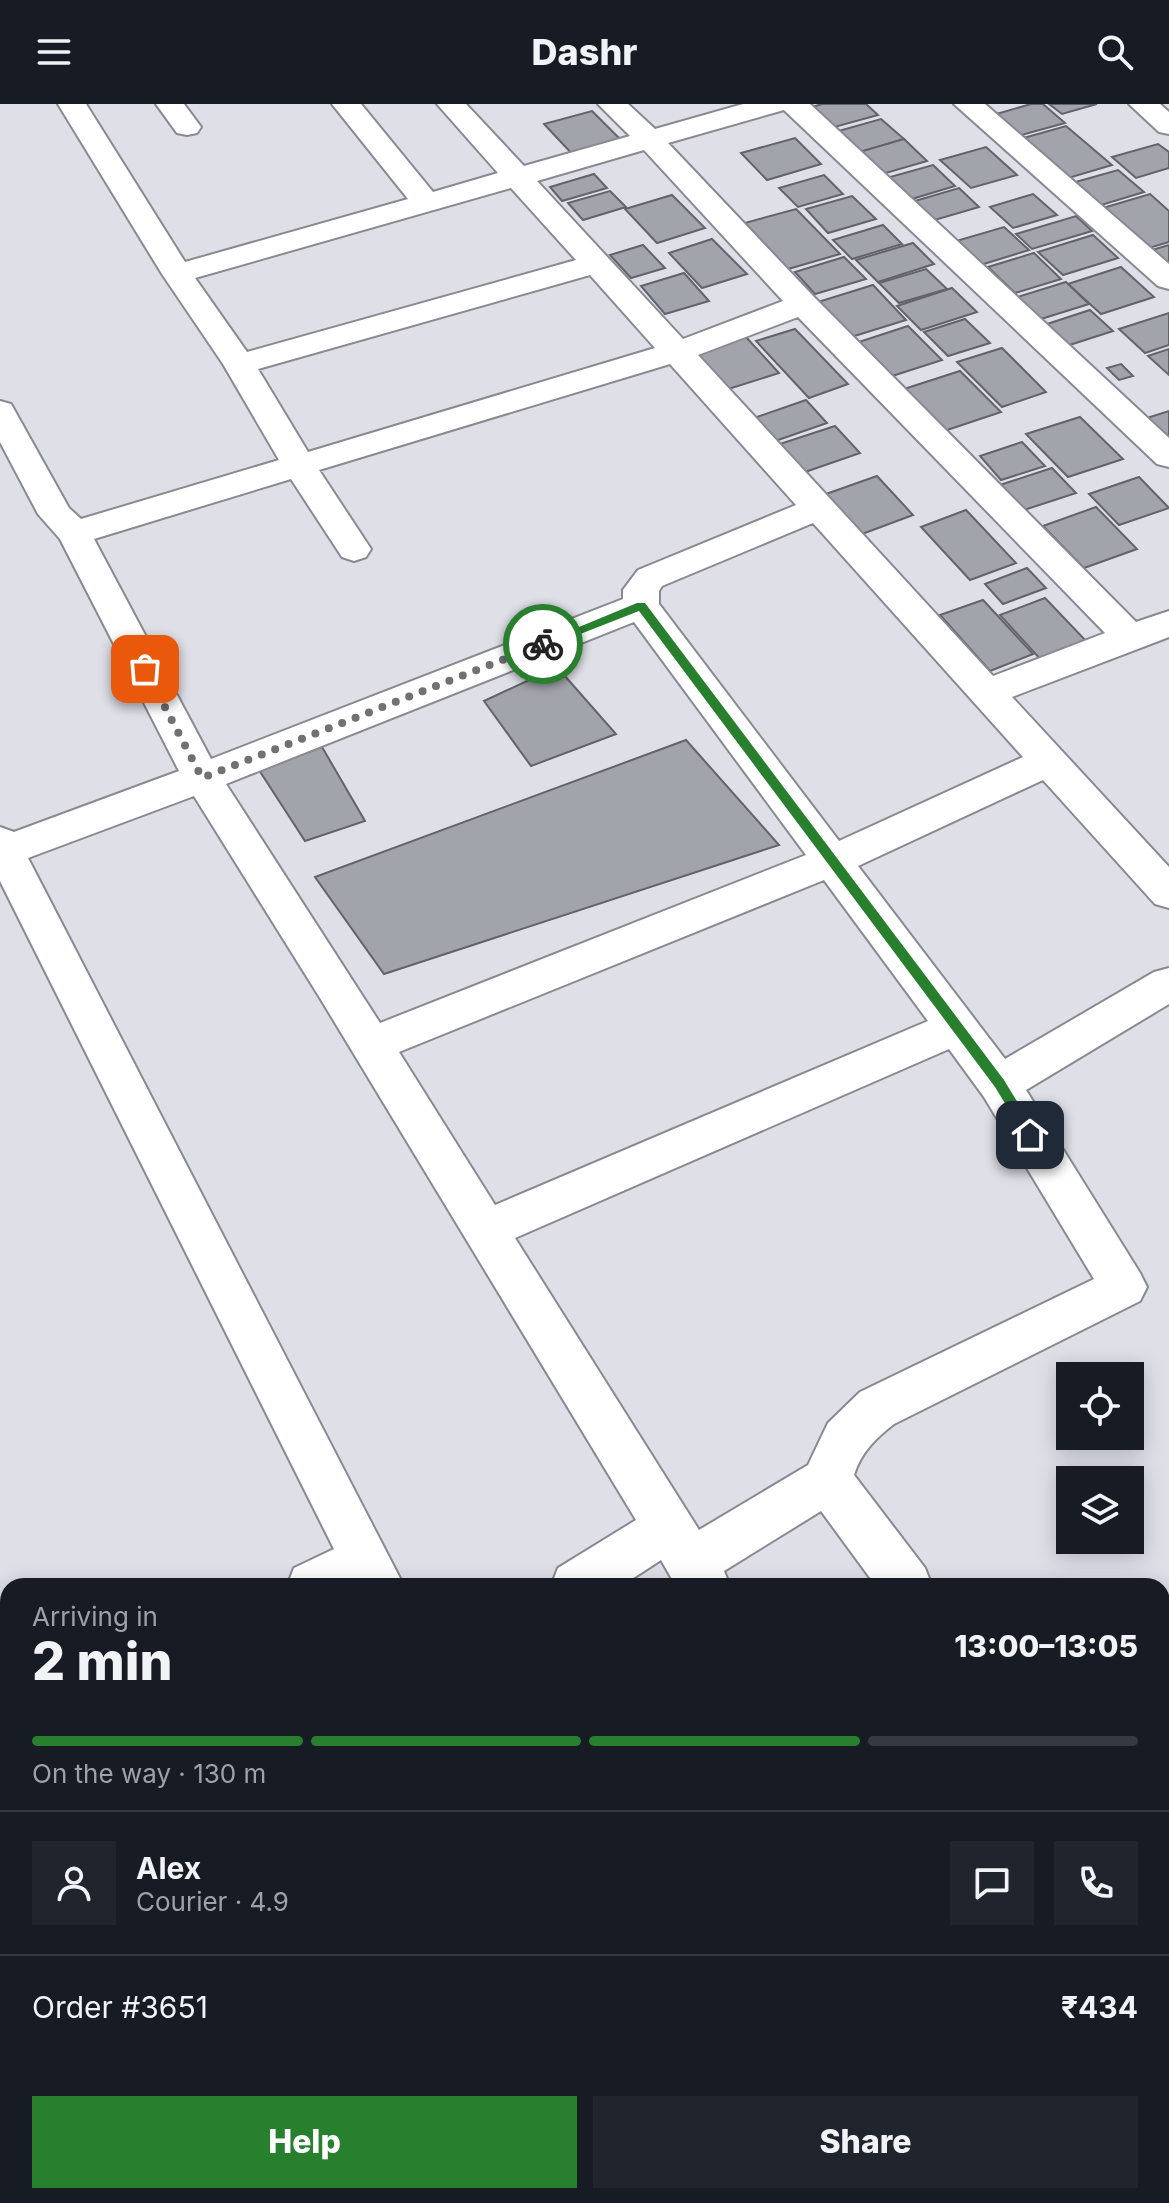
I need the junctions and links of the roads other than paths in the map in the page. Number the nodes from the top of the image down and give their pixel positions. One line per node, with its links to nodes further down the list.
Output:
1 (72, 104): 16 (street)
2 (170, 104): 11 (street)
3 (346, 104): 14 (street)
4 (451, 104): 13 (street)
5 (612, 104): 12 (street)
6 (774, 104): 12 (street)
7 (794, 104): 22 (street)
8 (968, 104): 17 (street)
9 (1143, 104): 10 (street)
10 (1169, 126)
11 (187, 127)
12 (648, 138): 13 (street); 18 (street)
13 (518, 178): 14 (street); 15 (street)
14 (427, 203): 16 (street)
15 (595, 264): 19 (street); 20 (street)
16 (177, 274): 20 (street)
17 (1169, 280)
18 (803, 304): 19 (street); 29 (street)
19 (677, 352): 23 (street); 24 (street)
20 (239, 364): 23 (street)
21 (0, 411): 25 (street)
22 (1169, 456)
23 (299, 465): 25 (street); 26 (street)
24 (819, 508): 27 (street); 30 (street)
25 (74, 533): 32 (street)
26 (354, 549)
27 (641, 606): 32 (street); 34 (street)
28 (1169, 623): 29 (street)
29 (1131, 638): 30 (street)
30 (987, 692): 31 (street)
31 (1049, 761): 34 (street); 35 (street)
32 (202, 778): 33 (street); 38 (street)
33 (2, 846): 43 (street)
34 (832, 861): 37 (street); 38 (street)
35 (1169, 893)
36 (1169, 984): 39 (street)
37 (957, 1027): 39 (street); 40 (street)
38 (371, 1045): 40 (street)
39 (999, 1084): 41 (street)
40 (486, 1230): 42 (street)
41 (828, 1480): 42 (street); 46 (street)
42 (688, 1559): 45 (street)
43 (373, 1573): 44 (street)
44 (350, 1578)
45 (609, 1578)
46 (901, 1578)

